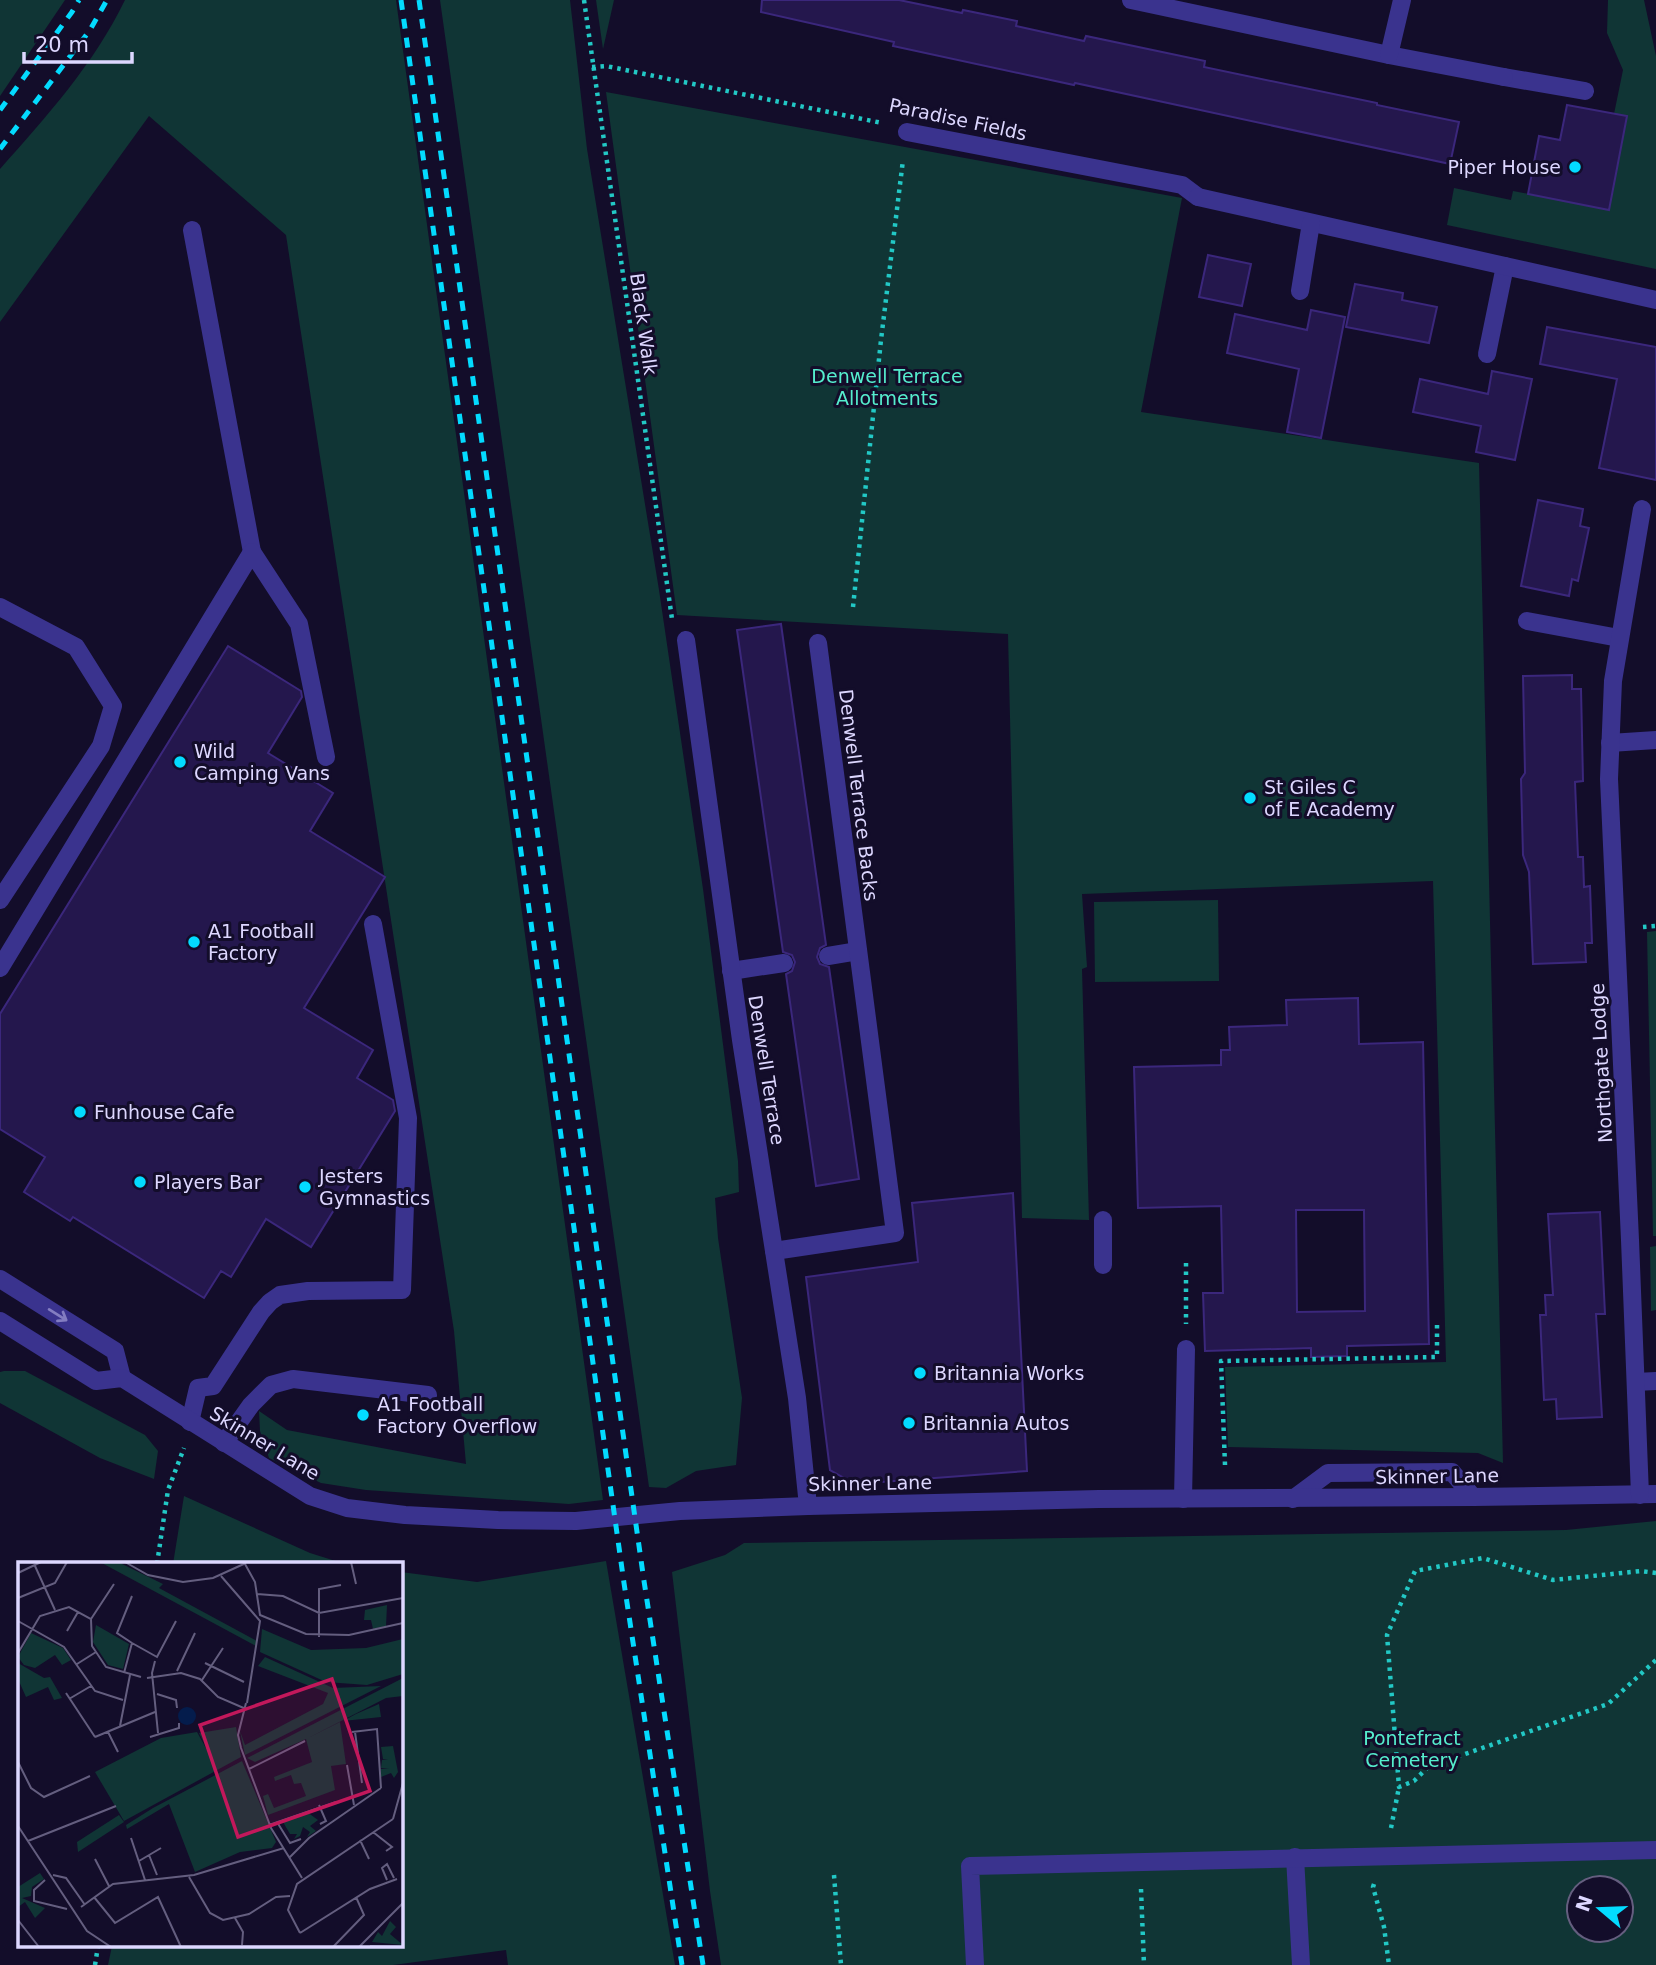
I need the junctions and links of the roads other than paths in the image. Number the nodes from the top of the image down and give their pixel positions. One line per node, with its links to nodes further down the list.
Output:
1 (1131, 0): 3 (street)
2 (1402, 0): 3 (street)
3 (1389, 55): 4 (street)
4 (1586, 91)
5 (907, 132): 6 (street, Paradise Fields)
6 (1311, 222): 8 (street, Paradise Fields); 9 (street)
7 (192, 230): 13 (street)
8 (1506, 266): 10 (street, Paradise Fields); 11 (street)
9 (1300, 291)
10 (1656, 300)
11 (1487, 354)
12 (1642, 509): 16 (street, Northgate Lodge)
13 (252, 552): 21 (street); 27 (street)
14 (0, 607): 22 (street)
15 (1527, 621): 16 (street)
16 (1619, 638): 20 (street, Northgate Lodge)
17 (686, 640): 28 (street, Denwell Terrace)
18 (818, 643): 24 (street, Denwell Terrace Backs)
19 (1656, 740): 20 (street)
20 (1610, 743): 37 (street, Northgate Lodge)
21 (326, 757)
22 (0, 900)
23 (373, 925): 39 (street)
24 (858, 951): 25 (street); 30 (street, Denwell Terrace Backs)
25 (828, 956)
26 (784, 963): 28 (street)
27 (0, 968)
28 (731, 971): 30 (street, Denwell Terrace)
29 (1103, 1220): 31 (street)
30 (774, 1251): 45 (street, Denwell Terrace)
31 (1103, 1265)
32 (0, 1279): 35 (street, one-way to 35)
33 (0, 1321): 35 (street)
34 (1186, 1349): 43 (street)
35 (122, 1378): 39 (street, Skinner Lane)
36 (1656, 1381): 37 (street)
37 (1636, 1382): 41 (street, Northgate Lodge)
38 (428, 1395): 40 (street)
39 (190, 1422): 40 (street, Skinner Lane)
40 (224, 1443): 45 (street, Skinner Lane)
41 (1648, 1495): 42 (street, Skinner Lane)
42 (1473, 1497): 44 (street, Skinner Lane); 44 (street)
43 (1183, 1499): 44 (street, Skinner Lane); 45 (street, Skinner Lane)
44 (1293, 1499)
45 (808, 1506)
46 (1656, 1850): 47 (street)
47 (1295, 1857): 48 (street); 49 (street)
48 (975, 1965)
49 (1301, 1965)

